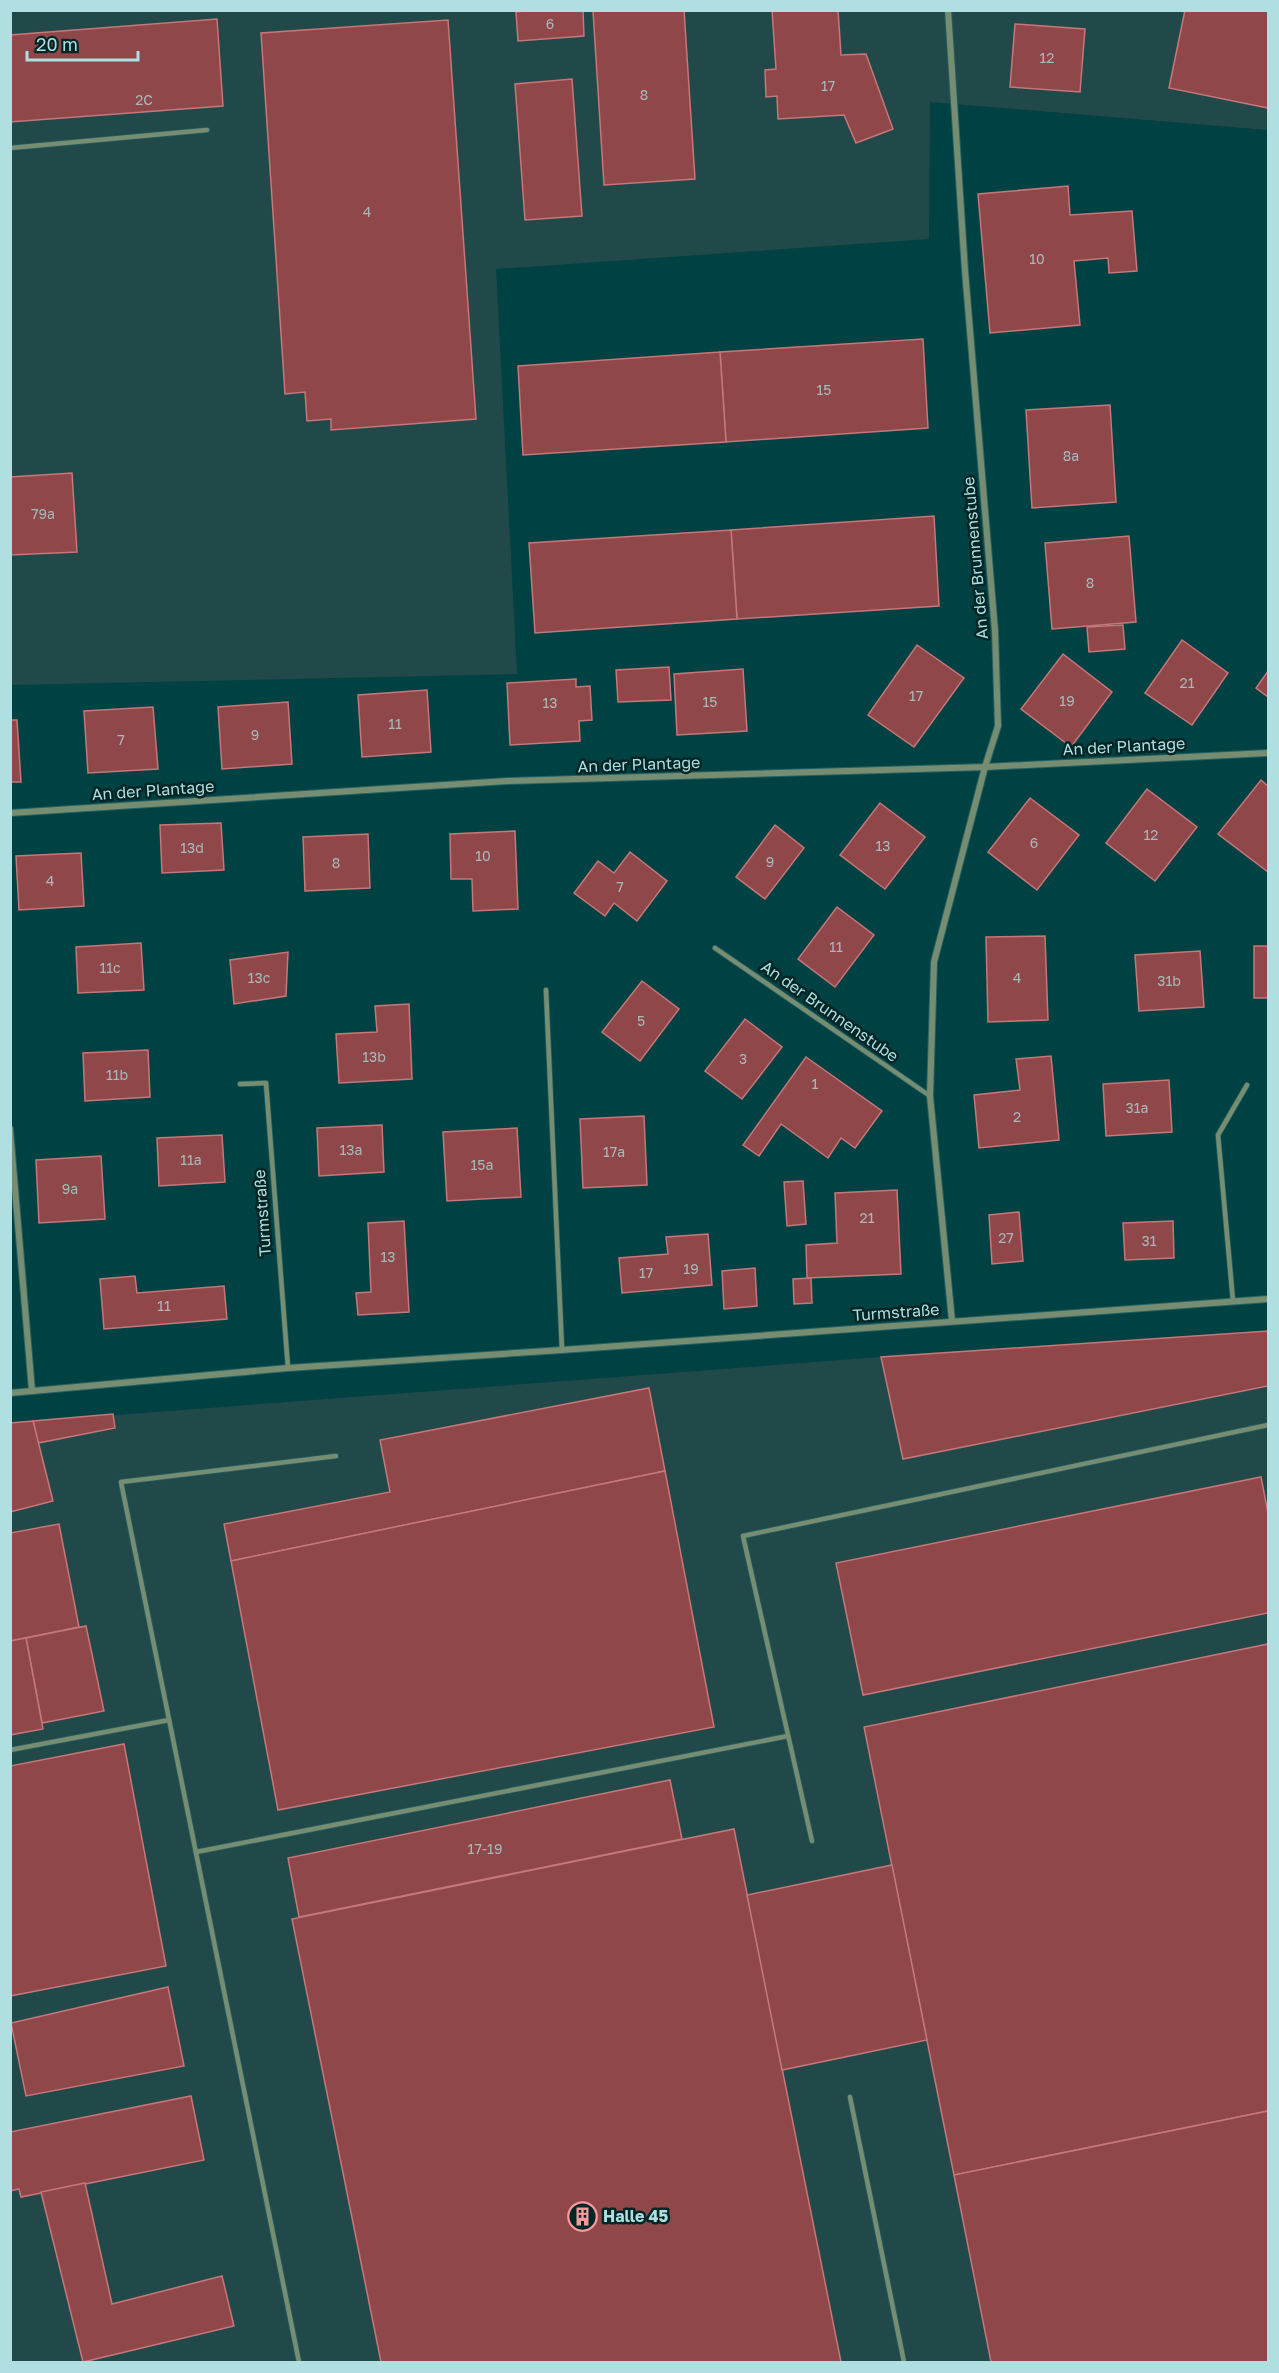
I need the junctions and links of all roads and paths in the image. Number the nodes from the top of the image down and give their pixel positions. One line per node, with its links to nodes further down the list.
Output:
1 (948, 10): 5 (street, An der Brunnenstube)
2 (207, 130): 3 (lane)
3 (10, 148)
4 (1269, 753): 5 (street, An der Plantage)
5 (985, 767): 6 (street, An der Plantage); 11 (street, An der Brunnenstube)
6 (10, 813)
7 (715, 948): 11 (lane, An der Brunnenstube)
8 (546, 990): 16 (lane)
9 (240, 1084): 17 (lane, Turmstraße)
10 (1247, 1085): 14 (lane)
11 (930, 1096): 15 (street, An der Brunnenstube)
12 (10, 1129): 18 (street)
13 (1269, 1299): 14 (street, Turmstraße)
14 (1233, 1301): 15 (street, Turmstraße)
15 (952, 1321): 16 (street, Turmstraße)
16 (562, 1350): 17 (street, Turmstraße)
17 (288, 1368): 18 (street, Turmstraße)
18 (32, 1392): 19 (street, Turmstraße)
19 (10, 1393)
20 (1269, 1425): 23 (lane)
21 (336, 1456): 22 (lane)
22 (170, 1720): 24 (lane); 26 (lane)
23 (788, 1736): 25 (lane); 26 (lane)
24 (10, 1750)
25 (812, 1841)
26 (196, 1852): 28 (lane)
27 (850, 2097): 29 (lane)
28 (299, 2362)
29 (904, 2362)

